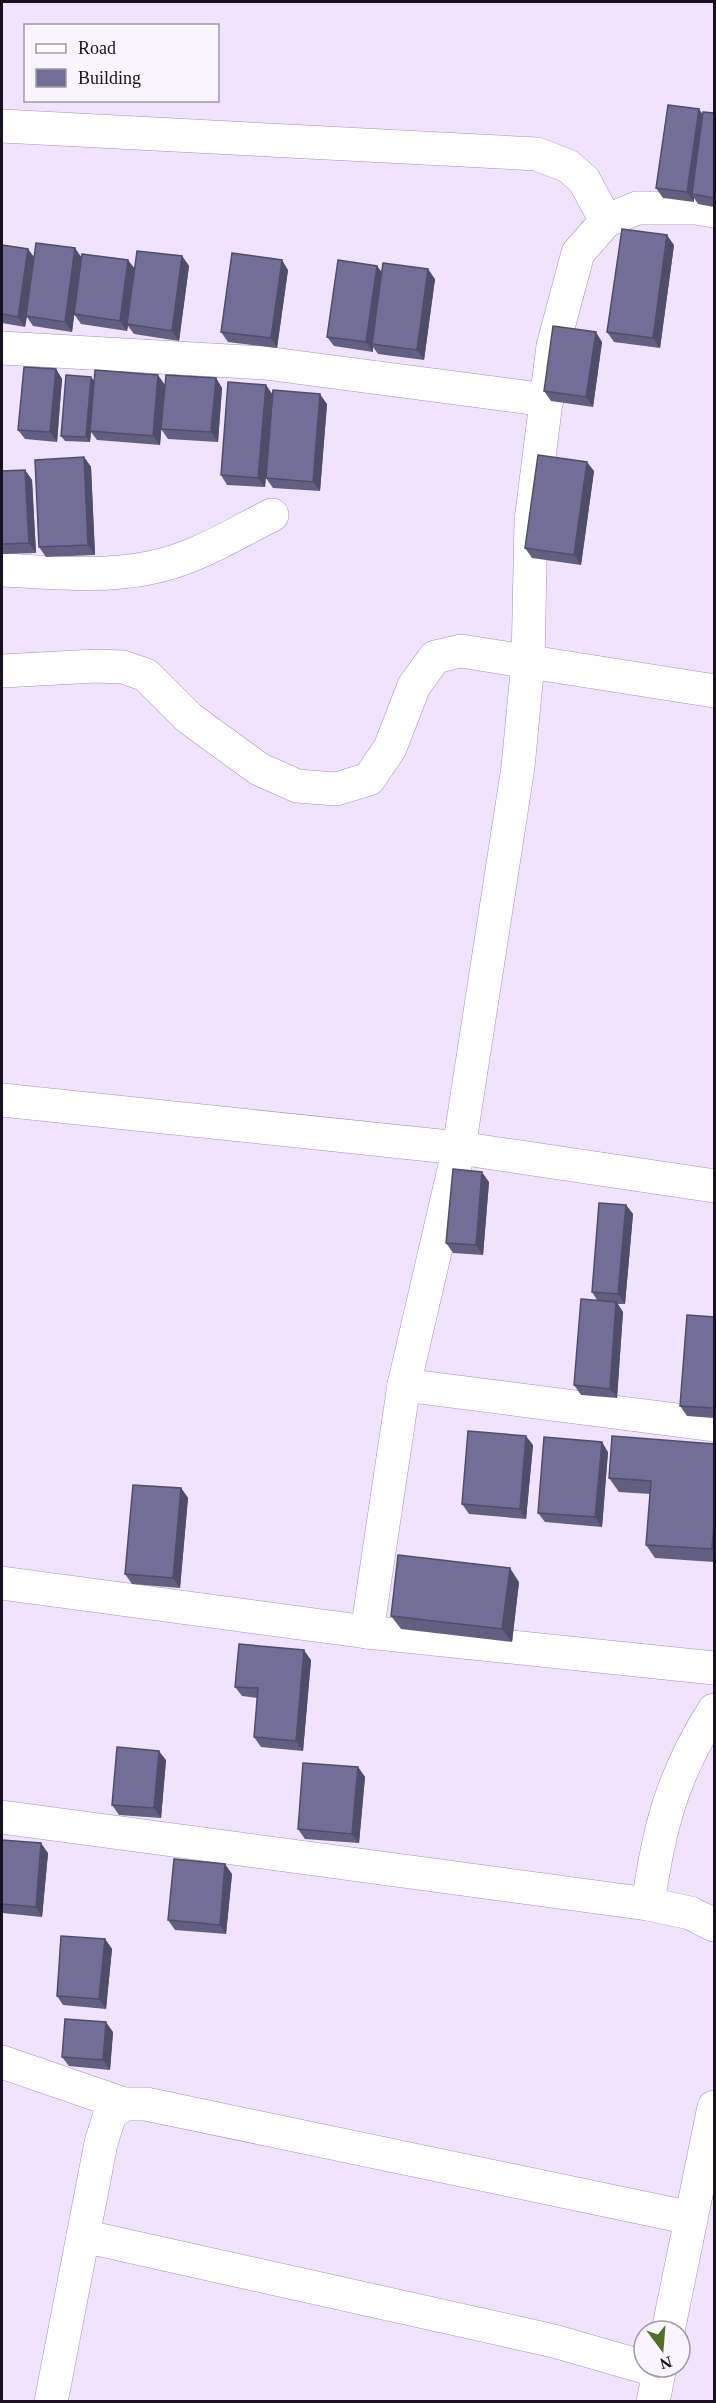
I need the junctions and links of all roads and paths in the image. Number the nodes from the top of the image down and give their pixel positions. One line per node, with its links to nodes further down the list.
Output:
1 (2, 126): 3 (street)
2 (714, 211): 3 (street)
3 (606, 221): 5 (street)
4 (2, 348): 5 (street)
5 (547, 400): 8 (street)
6 (272, 515): 7 (street)
7 (2, 570)
8 (528, 662): 9 (street); 10 (street); 12 (street)
9 (2, 671)
10 (714, 691)
11 (2, 1100): 12 (street)
12 (459, 1148): 13 (street); 14 (street)
13 (714, 1186)
14 (404, 1385): 15 (street); 17 (street)
15 (714, 1425)
16 (2, 1583): 17 (street)
17 (368, 1632): 18 (street)
18 (714, 1668)
19 (714, 1710): 21 (street)
20 (2, 1817): 21 (street)
21 (648, 1904): 22 (street)
22 (714, 1925)
23 (2, 2062): 24 (street)
24 (124, 2104): 26 (street); 27 (street)
25 (714, 2107): 26 (street)
26 (691, 2218): 28 (street)
27 (83, 2236): 29 (street); 30 (street)
28 (670, 2319)
29 (632, 2368)
30 (51, 2402)

